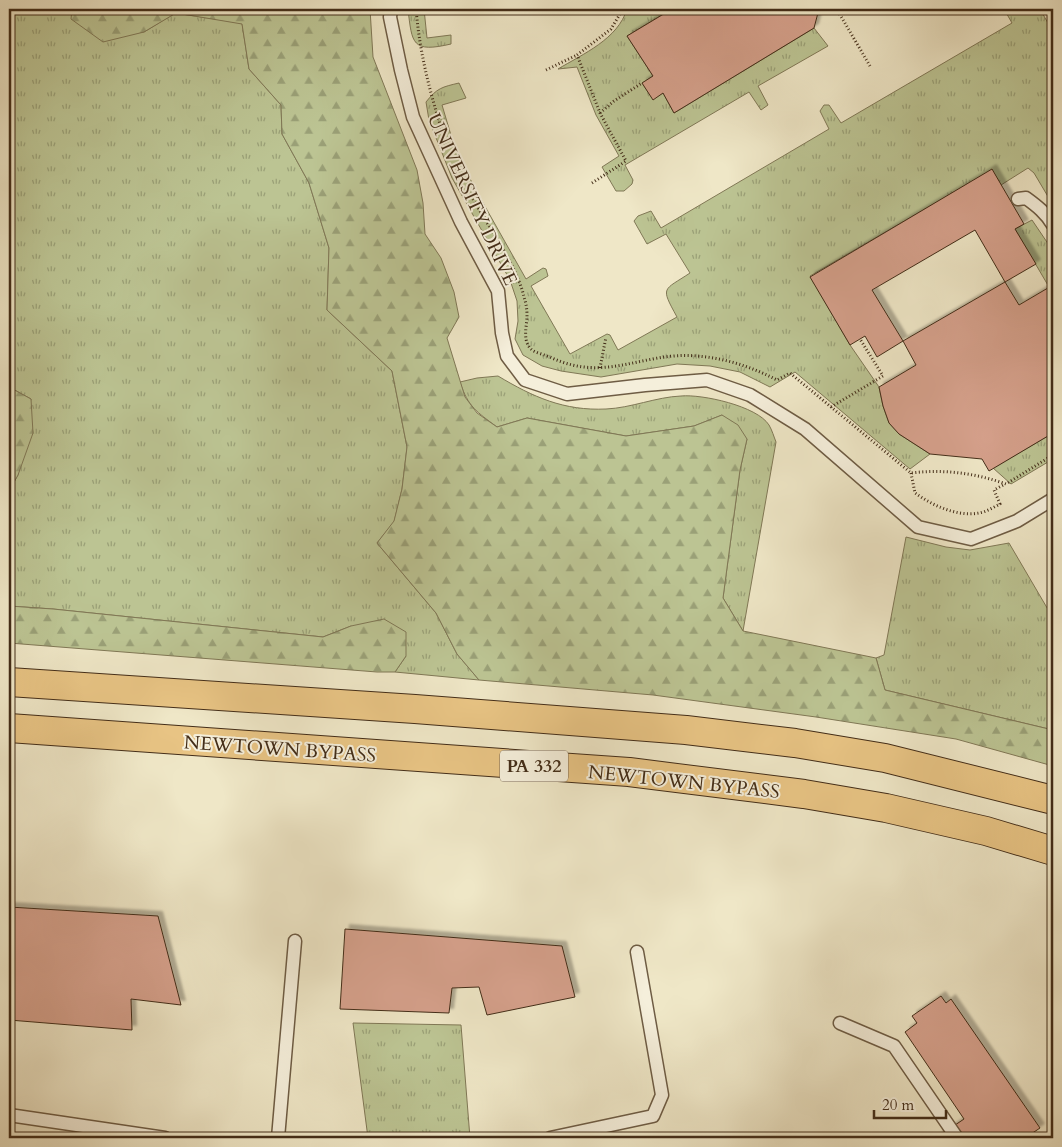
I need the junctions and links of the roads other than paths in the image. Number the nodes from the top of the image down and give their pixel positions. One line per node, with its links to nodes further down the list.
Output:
1 (390, 9): 4 (lane, UNIVERSITY DRIVE)
2 (1018, 199): 3 (lane)
3 (1053, 225)
4 (1053, 499)
5 (9, 682): 7 (highway)
6 (9, 728): 8 (highway, NEWTOWN BYPASS / PA 332)
7 (1053, 800)
8 (1053, 851)
9 (295, 941): 14 (lane)
10 (637, 952): 15 (lane)
11 (840, 1023): 16 (lane)
12 (9, 1115): 13 (lane)
13 (165, 1138)
14 (278, 1138)
15 (550, 1138)
16 (958, 1138)

